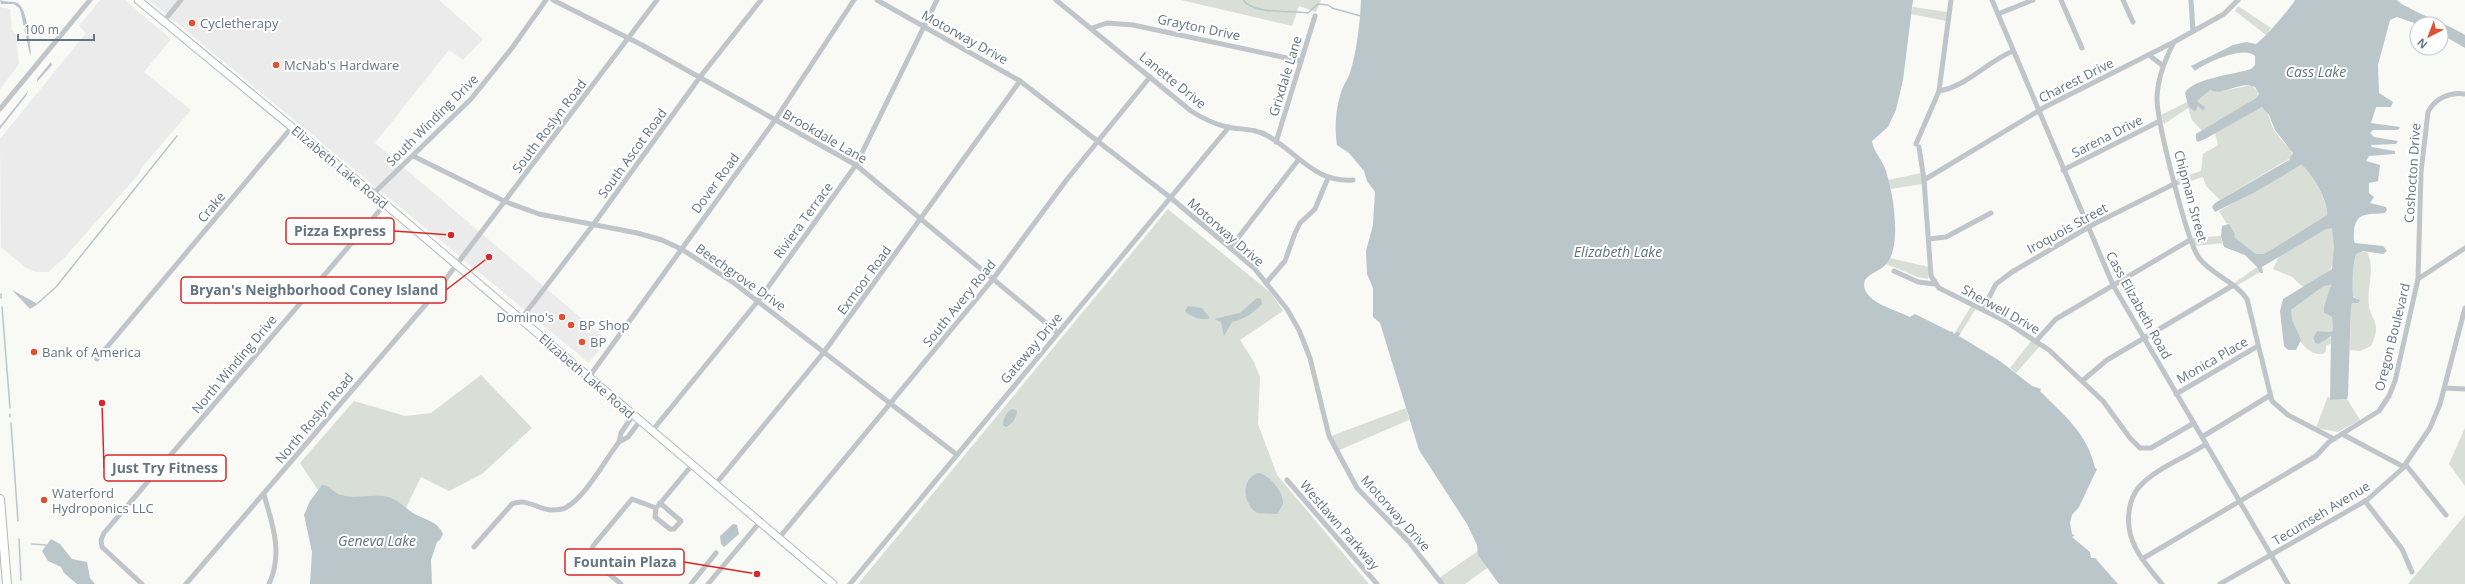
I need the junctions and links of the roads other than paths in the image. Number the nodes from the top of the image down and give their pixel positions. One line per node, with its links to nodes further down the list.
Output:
1 (90, 0): 38 (street)
2 (138, 0): 21 (main road, Elizabeth Lake Road)
3 (181, 0): 21 (street)
4 (546, 0): 46 (street, South Winding Drive)
5 (553, 0): 26 (street, Brookdale Lane)
6 (657, 0): 26 (street, South Roslyn Road)
7 (761, 0): 33 (street, South Ascot Road)
8 (854, 0): 40 (street, Dover Road)
9 (877, 0): 23 (street, Motorway Drive)
10 (936, 0): 23 (street, Riviera Terrace)
11 (1056, 0): 24 (street, Lanette Drive)
12 (1951, 0): 36 (street)
13 (1992, 0): 19 (street, Cass Elizabeth Road)
14 (2032, 0): 19 (street)
15 (2061, 0): 28 (street)
16 (2123, 0): 22 (street)
17 (2191, 0): 25 (street)
18 (2238, 0): 25 (street, Charest Drive)
19 (1998, 14): 29 (street, Cass Elizabeth Road)
20 (1315, 16): 31 (street, Grixdale Lane)
21 (164, 21): 42 (main road, Elizabeth Lake Road)
22 (2133, 22)
23 (923, 26): 35 (street, Motorway Drive); 48 (street, Riviera Terrace)
24 (1092, 28): 31 (street, Grayton Drive); 34 (street, Lanette Drive)
25 (2193, 31): 27 (street, Charest Drive)
26 (628, 38): 33 (street, Brookdale Lane); 56 (street, South Roslyn Road)
27 (2174, 42): 30 (street, Charest Drive); 32 (street, Chipman Street)
28 (2082, 48)
29 (2013, 51): 36 (street); 39 (street, Cass Elizabeth Road)
30 (2149, 55): 32 (street); 39 (street, Charest Drive)
31 (1301, 62): 45 (street, Grixdale Lane)
32 (2162, 65): 41 (street, Chipman Street)
33 (700, 77): 40 (street, Brookdale Lane); 60 (street, South Ascot Road)
34 (1150, 77): 43 (street, Lanette Drive); 44 (street, South Avery Road)
35 (1020, 81): 44 (street, Motorway Drive); 59 (street, Exmoor Road)
36 (1938, 91): 52 (street)
37 (2465, 94): 70 (street, Coshocton Drive)
38 (0, 109)
39 (2038, 112): 49 (street, Cass Elizabeth Road); 52 (street, Charest Drive)
40 (775, 120): 48 (street, Brookdale Lane); 66 (street, Dover Road)
41 (2160, 121): 49 (street, Sarena Drive); 53 (street, Chipman Street)
42 (292, 127): 54 (main road, Elizabeth Lake Road); 84 (street, Crake)
43 (1229, 127): 45 (street, Lanette Drive); 55 (street, Gateway Drive)
44 (1096, 142): 55 (street, Motorway Drive); 69 (street, South Avery Road)
45 (1276, 142): 47 (street, Lanette Drive)
46 (414, 156): 54 (street, South Winding Drive); 56 (street, Beechgrove Drive)
47 (1299, 159): 50 (street, Lanette Drive); 64 (street)
48 (856, 165): 59 (street, Brookdale Lane); 75 (street, Riviera Terrace)
49 (2063, 170): 61 (street, Cass Elizabeth Road)
50 (1328, 178): 51 (street, Lanette Drive); 71 (street)
51 (1353, 180)
52 (1924, 180): 62 (street)
53 (2176, 183): 61 (street, Iroquois Street); 63 (street, Chipman Street)
54 (373, 194): 57 (main road, Elizabeth Lake Road)
55 (1171, 198): 64 (street, Motorway Drive); 79 (street, Gateway Drive)
56 (506, 202): 60 (street, Beechgrove Drive); 67 (street, South Roslyn Road)
57 (385, 204): 67 (main road, Elizabeth Lake Road); 121 (street, North Winding Drive)
58 (1991, 213): 62 (street)
59 (921, 218): 69 (street, Brookdale Lane); 83 (street, Exmoor Road)
60 (593, 225): 66 (street, Beechgrove Drive); 78 (street, South Ascot Road)
61 (2087, 228): 73 (street, Cass Elizabeth Road); 76 (street, Iroquois Street)
62 (1929, 240): 72 (street)
63 (2190, 240): 73 (street); 74 (street, Chipman Street)
64 (1231, 247): 71 (street, Motorway Drive)
65 (2465, 248): 70 (street, Oregon Boulevard)
66 (681, 249): 75 (street, Beechgrove Drive); 85 (street, Dover Road)
67 (457, 265): 78 (main road, Elizabeth Lake Road); 106 (street, North Roslyn Road)
68 (1894, 271): 72 (street, Sherwell Drive)
69 (993, 279): 79 (street, Brookdale Lane); 91 (street, South Avery Road)
70 (2418, 279): 96 (street, Oregon Boulevard)
71 (1266, 283): 130 (street, Motorway Drive)
72 (1934, 284): 76 (street, Sherwell Drive)
73 (2113, 285): 80 (street, Cass Elizabeth Road); 81 (street)
74 (2232, 286): 80 (street); 82 (street, Chipman Street)
75 (758, 301): 83 (street, Beechgrove Drive); 95 (street, Riviera Terrace)
76 (1983, 308): 81 (street, Sherwell Drive)
77 (2465, 308): 87 (street, Tecumseh Avenue)
78 (521, 319): 85 (main road, Elizabeth Lake Road)
79 (1058, 333): 101 (street, Gateway Drive)
80 (2144, 339): 86 (street); 89 (street, Cass Elizabeth Road)
81 (2036, 341): 86 (street, Sherwell Drive)
82 (2258, 346): 89 (street, Monica Place); 90 (street, Chipman Street)
83 (824, 352): 91 (street, Beechgrove Drive); 105 (street, Exmoor Road)
84 (97, 359)
85 (589, 377): 92 (main road, Elizabeth Lake Road)
86 (2082, 381): 94 (street, Sherwell Drive)
87 (2445, 388): 88 (street); 103 (street, Tecumseh Avenue)
88 (2465, 389)
89 (2176, 394): 94 (street, Cass Elizabeth Road)
90 (2270, 396): 97 (street); 98 (street, Chipman Street)
91 (891, 403): 101 (street, Beechgrove Drive); 114 (street, South Avery Road)
92 (633, 415): 93 (main road, Elizabeth Lake Road); 99 (street)
93 (640, 421): 95 (main road, Elizabeth Lake Road); 99 (street)
94 (2194, 423): 97 (street, Cass Elizabeth Road)
95 (652, 431): 102 (main road, Elizabeth Lake Road)
96 (2342, 434): 98 (street, Oregon Boulevard); 103 (street)
97 (2202, 437): 100 (street, Cass Elizabeth Road)
98 (2334, 439): 108 (street)
99 (619, 442): 115 (street)
100 (2206, 444): 108 (street, Cass Elizabeth Road); 118 (street)
101 (956, 454): 128 (street, Gateway Drive)
102 (692, 465): 105 (main road, Elizabeth Lake Road); 110 (street)
103 (2405, 466): 109 (street, Tecumseh Avenue); 112 (street)
104 (1287, 480): 129 (street, Westlawn Parkway)
105 (715, 485): 113 (main road, Elizabeth Lake Road)
106 (264, 495): 122 (street, North Roslyn Road); 123 (street)
107 (0, 499): 120 (highway)
108 (2239, 501): 117 (street, Cass Elizabeth Road); 118 (street)
109 (2365, 501): 117 (street, Tecumseh Avenue); 119 (street)
110 (660, 503): 111 (street); 111 (street)
111 (656, 508): 124 (street)
112 (2446, 515)
113 (760, 522): 114 (main road, Elizabeth Lake Road); 126 (street)
114 (779, 538): 127 (main road, Elizabeth Lake Road)
115 (474, 547)
116 (716, 553): 125 (street)
117 (2271, 556): 132 (street, Tecumseh Avenue); 133 (street, Cass Elizabeth Road)
118 (2142, 559): 131 (street)
119 (2412, 572)
120 (7, 584)
121 (142, 584)
122 (186, 584)
123 (269, 584)
124 (621, 584)
125 (691, 584)
126 (708, 584)
127 (833, 584)
128 (850, 584)
129 (1377, 584)
130 (1442, 584)
131 (2162, 584)
132 (2220, 584)
133 (2288, 584)

